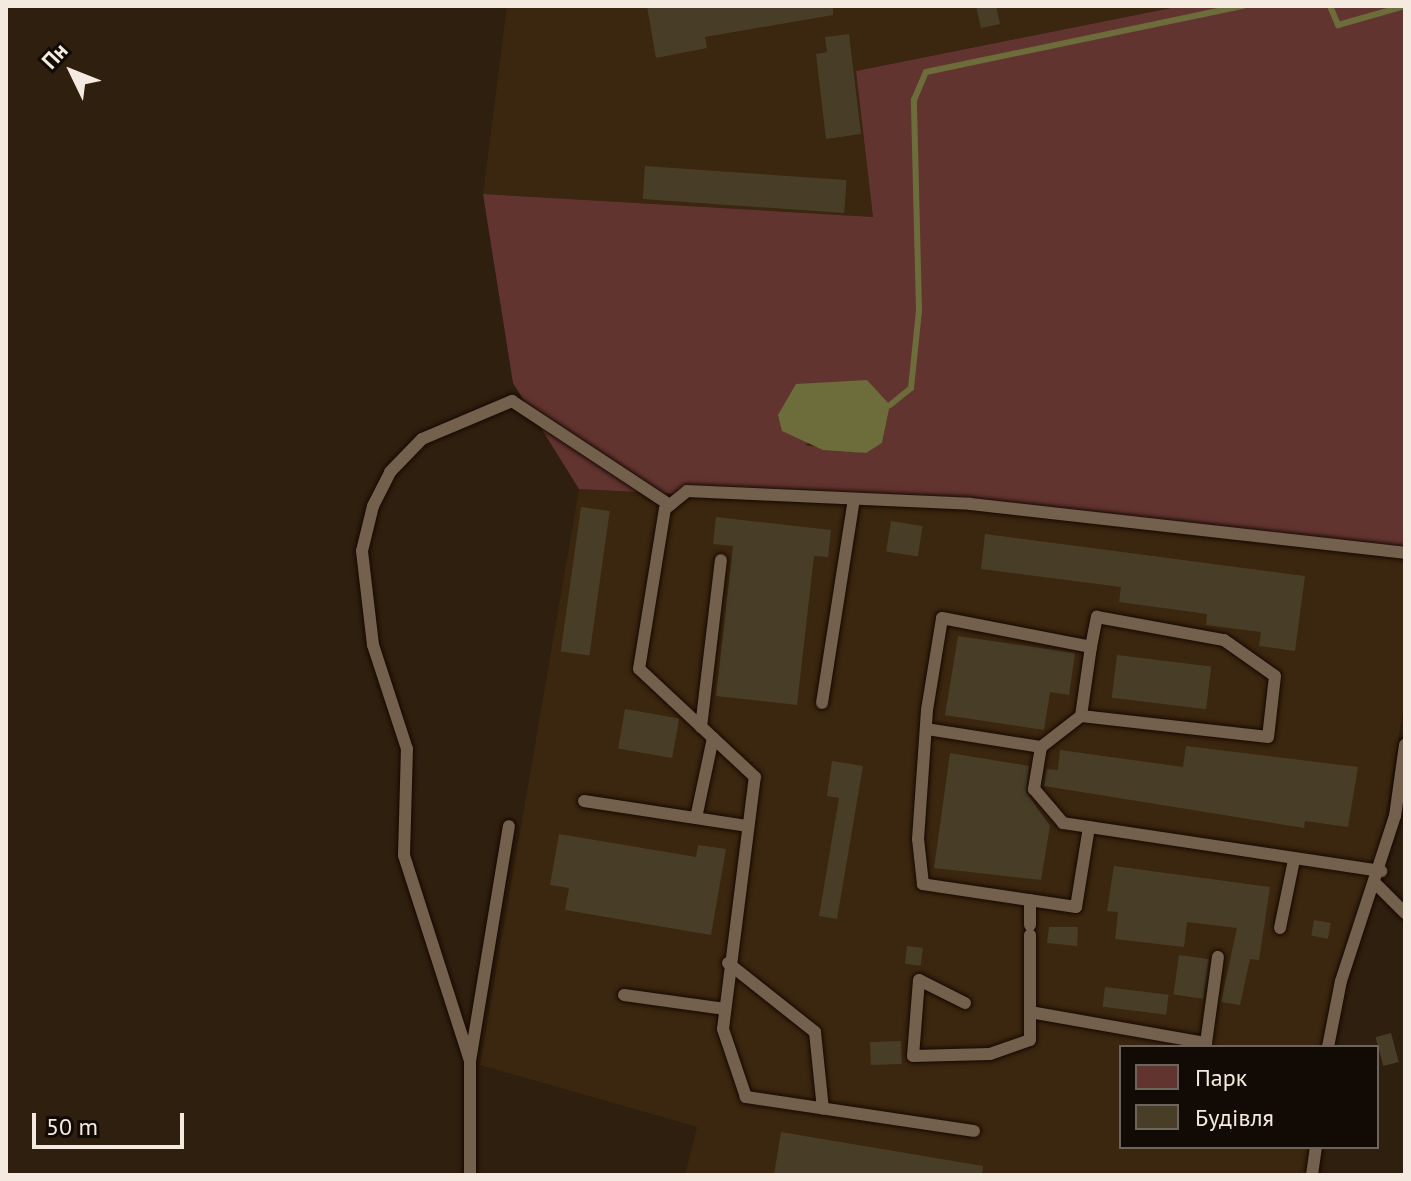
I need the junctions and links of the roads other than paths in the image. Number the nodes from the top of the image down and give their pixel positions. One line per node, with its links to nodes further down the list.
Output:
1 (854, 499): 2 (lane); 3 (lane); 6 (lane)
2 (670, 505): 8 (lane); 31 (lane)
3 (1405, 553)
4 (721, 560): 8 (lane)
5 (1091, 647): 7 (lane); 7 (lane); 9 (lane)
6 (822, 703)
7 (1081, 716): 12 (lane)
8 (701, 727): 10 (lane)
9 (927, 729): 12 (lane); 20 (lane)
10 (713, 738): 14 (lane); 16 (lane)
11 (1405, 745): 19 (lane)
12 (1041, 747): 17 (lane)
13 (584, 801): 14 (lane)
14 (696, 818): 16 (lane)
15 (509, 826): 31 (lane)
16 (748, 826): 24 (lane)
17 (1089, 827): 18 (lane); 20 (lane)
18 (1294, 860): 19 (lane); 22 (lane)
19 (1379, 878): 21 (lane); 30 (lane)
20 (1030, 900): 28 (lane)
21 (1405, 913)
22 (1280, 928)
23 (1218, 957): 29 (lane)
24 (728, 963): 27 (lane); 32 (lane)
25 (624, 995): 27 (lane)
26 (965, 1003): 28 (lane)
27 (725, 1009): 32 (lane)
28 (1030, 1012): 29 (lane)
29 (1206, 1045)
30 (1328, 1045)
31 (470, 1061): 35 (lane)
32 (823, 1109): 33 (lane)
33 (974, 1131)
34 (1316, 1149): 36 (lane)
35 (470, 1175)
36 (1312, 1175)

